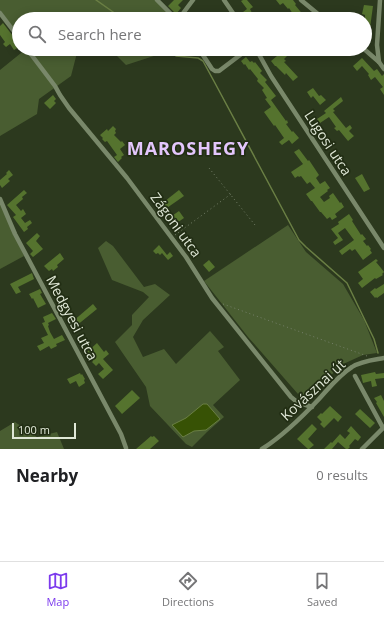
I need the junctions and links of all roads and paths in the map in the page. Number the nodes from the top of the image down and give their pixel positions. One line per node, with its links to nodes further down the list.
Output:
1 (157, 0): 6 (street)
2 (193, 0): 7 (street)
3 (224, 0): 8 (street)
4 (301, 0): 9 (street)
5 (380, 0): 17 (street)
6 (170, 12)
7 (183, 12)
8 (232, 12)
9 (316, 12)
10 (0, 13): 11 (street)
11 (12, 29)
12 (32, 56): 23 (street, Zágoni utca)
13 (204, 56): 14 (street)
14 (239, 56)
15 (260, 56): 24 (street, Lugosi utca)
16 (372, 56): 17 (street)
17 (379, 62): 18 (street)
18 (384, 69)
19 (209, 168): 20 (path)
20 (231, 194): 22 (path); 23 (path)
21 (0, 199): 31 (street, Medgyesi utca)
22 (255, 225)
23 (171, 237): 25 (street, Zágoni utca)
24 (384, 248)
25 (215, 301): 27 (path); 29 (street, Zágoni utca)
26 (384, 358): 27 (street, Kovásznai út)
27 (376, 359): 29 (street, Kovásznai út)
28 (355, 376): 30 (street)
29 (312, 407): 32 (street, Kovásznai út)
30 (383, 427): 33 (street)
31 (125, 449)
32 (262, 449)
33 (362, 449)

